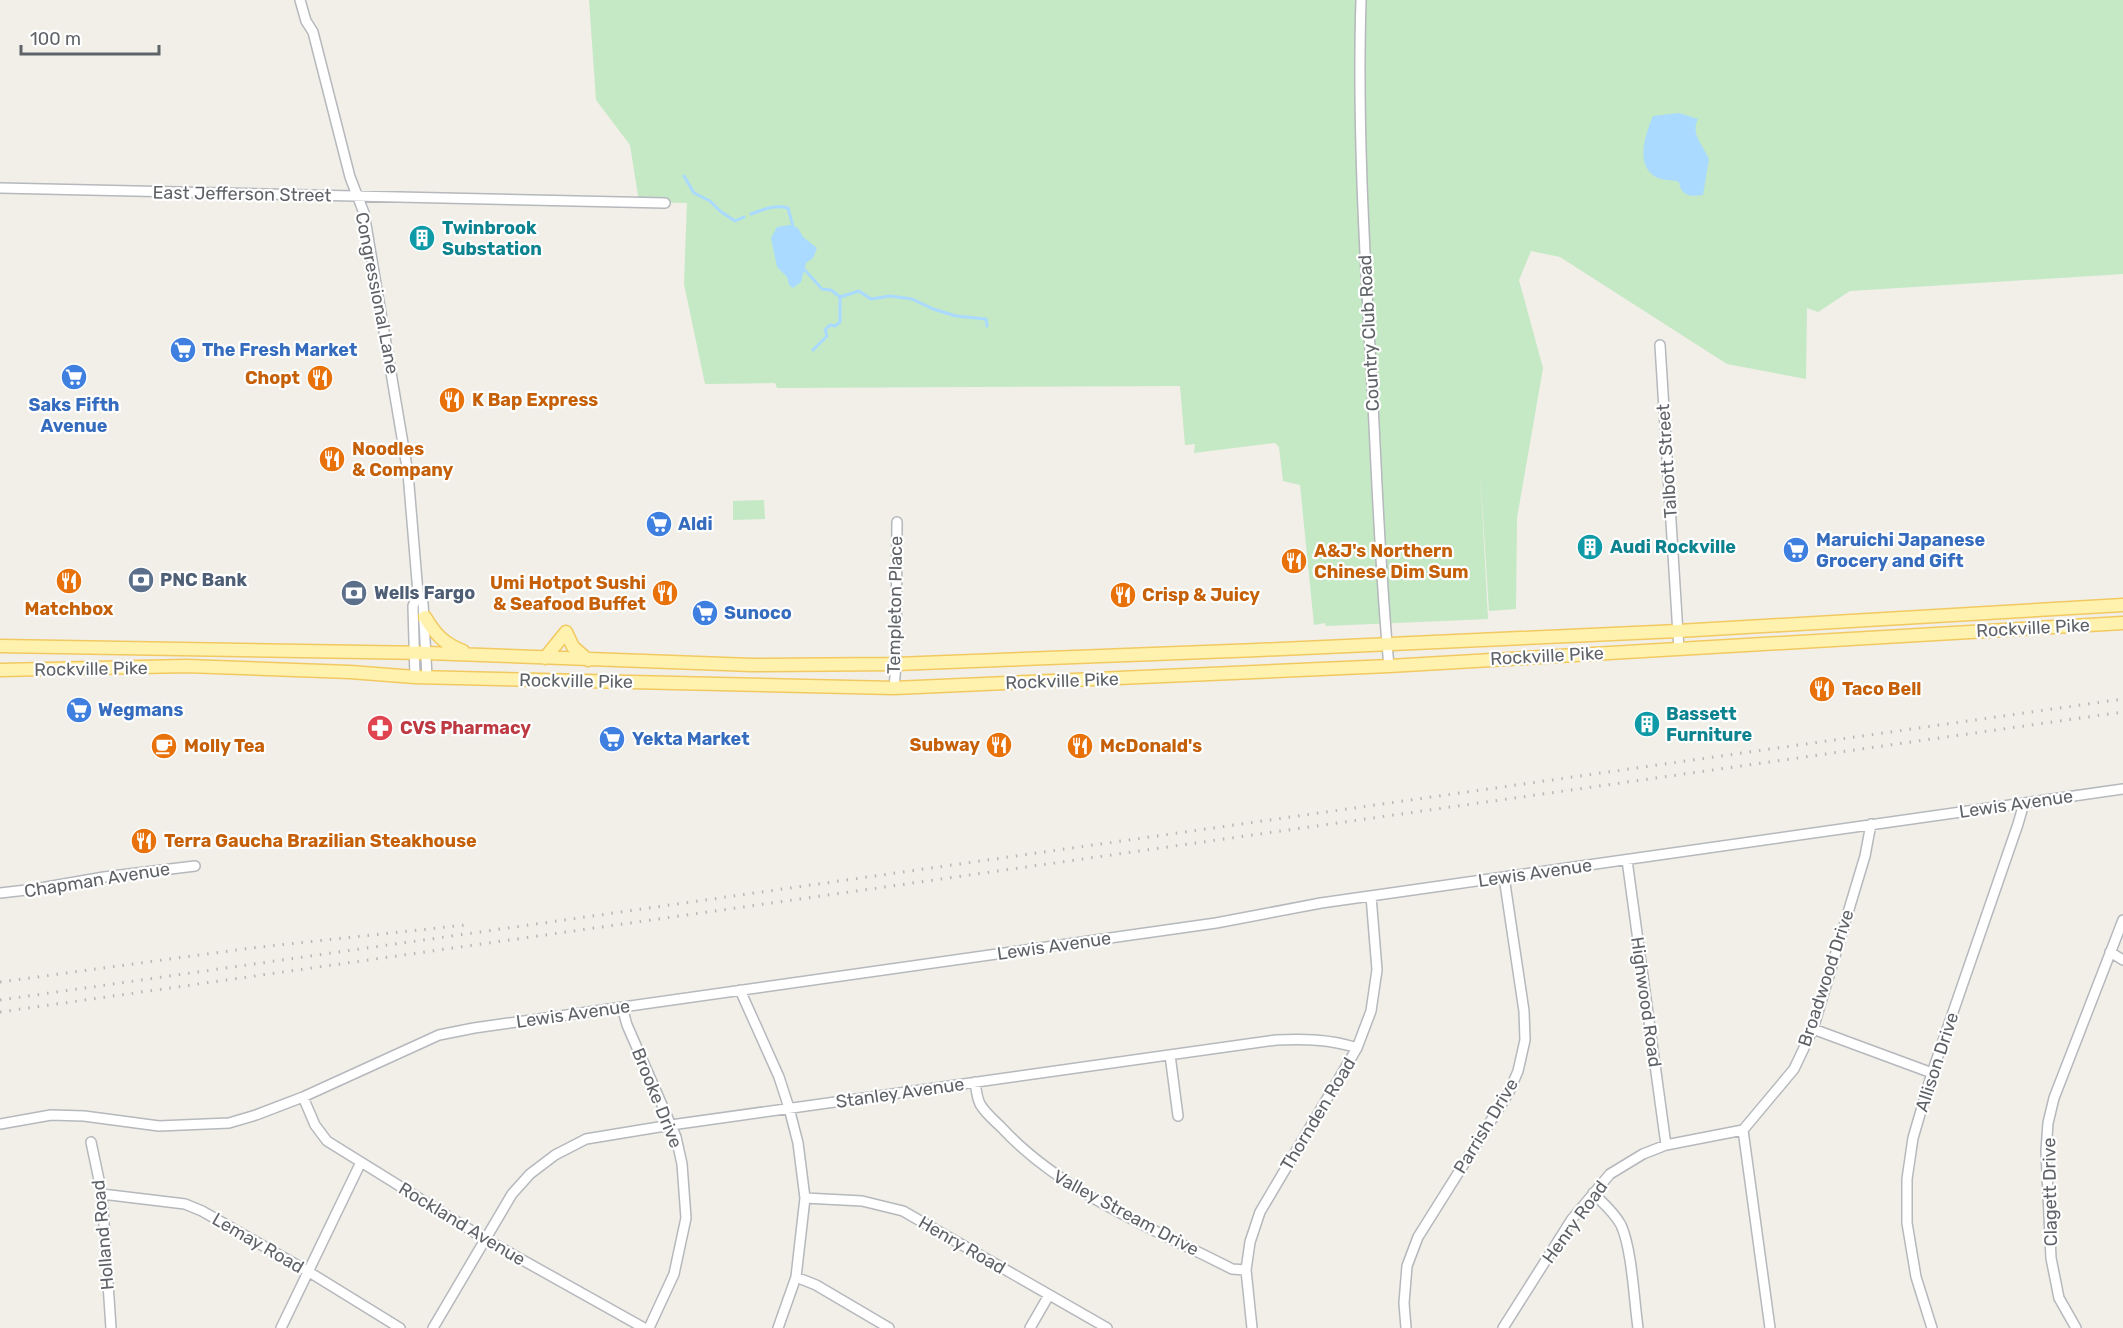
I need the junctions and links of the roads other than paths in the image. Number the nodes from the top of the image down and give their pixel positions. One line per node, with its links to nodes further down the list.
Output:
1 (300, 0): 4 (street, Congressional Lane)
2 (1361, 0): 14 (street, Country Club Road)
3 (0, 188): 4 (street, East Jefferson Street)
4 (357, 197): 5 (street, East Jefferson Street); 8 (street, Congressional Lane)
5 (665, 203)
6 (1660, 345): 12 (street, Talbott Street)
7 (897, 522): 23 (street, Templeton Place)
8 (418, 593): 10 (street, Congressional Lane); 17 (street, Congressional Lane)
9 (2123, 605): 12 (main road, Rockville Pike)
10 (425, 617): 18 (street, Congressional Lane); 19 (main road)
11 (2123, 623): 16 (main road, Rockville Pike)
12 (1678, 631): 13 (main road, Rockville Pike); 16 (street, Talbott Street)
13 (1531, 638): 14 (main road, Rockville Pike); 20 (main road)
14 (1387, 644): 23 (main road, Rockville Pike); 24 (street, Country Club Road)
15 (0, 646): 17 (main road, Rockville Pike)
16 (1679, 650): 20 (main road, Rockville Pike)
17 (414, 653): 18 (main road, Rockville Pike); 26 (street, Congressional Lane)
18 (427, 653): 19 (main road, Rockville Pike); 26 (street, Congressional Lane)
19 (472, 655): 21 (main road, Rockville Pike)
20 (1532, 657): 24 (main road, Rockville Pike)
21 (545, 658): 22 (main road, Rockville Pike); 22 (main road)
22 (588, 660): 23 (main road, Rockville Pike)
23 (896, 664): 27 (street, Templeton Place)
24 (1389, 666): 27 (main road, Rockville Pike)
25 (0, 670): 26 (main road, Rockville Pike)
26 (421, 677): 27 (main road, Rockville Pike)
27 (894, 688)
28 (2123, 789): 29 (street, Lewis Avenue)
29 (2024, 803): 30 (street, Lewis Avenue); 44 (street, Allison Drive)
30 (1871, 824): 31 (street, Lewis Avenue); 41 (street, Broadwood Drive)
31 (1627, 860): 33 (street, Lewis Avenue); 53 (street, Highwood Road)
32 (195, 866): 34 (street, Chapman Avenue)
33 (1504, 877): 35 (street, Lewis Avenue); 74 (street, Parrish Drive)
34 (0, 893)
35 (1371, 896): 39 (street, Lewis Avenue); 42 (street, Thornden Road)
36 (2123, 920): 37 (street, Clagett Drive)
37 (2110, 952): 38 (street); 79 (street, Clagett Drive)
38 (2123, 960)
39 (740, 990): 40 (street, Lewis Avenue); 47 (street)
40 (622, 1007): 46 (street, Lewis Avenue); 50 (street, Brooke Drive)
41 (1813, 1029): 44 (street); 51 (street, Broadwood Drive)
42 (1357, 1048): 43 (street, Stanley Avenue); 59 (street, Thornden Road)
43 (1170, 1055): 45 (street, Stanley Avenue); 48 (street)
44 (1932, 1073): 78 (street, Allison Drive)
45 (975, 1082): 47 (street, Stanley Avenue); 59 (street, Valley Stream Drive)
46 (303, 1097): 49 (street, Lewis Avenue); 54 (street, Rockland Avenue)
47 (789, 1108): 50 (street, Stanley Avenue); 57 (street)
48 (1178, 1116)
49 (0, 1124)
50 (671, 1125): 58 (street, Stanley Avenue); 68 (street, Brooke Drive)
51 (1743, 1130): 53 (street, Henry Road); 77 (street)
52 (91, 1142): 56 (street, Holland Road)
53 (1666, 1145): 55 (street, Henry Road)
54 (361, 1162): 58 (street, Rockland Avenue); 60 (street)
55 (1593, 1193): 75 (street, Henry Road); 76 (street)
56 (102, 1194): 60 (street, Lemay Road); 63 (street, Holland Road)
57 (805, 1198): 61 (street); 62 (street, Henry Road)
58 (485, 1239): 66 (street, Stanley Avenue); 67 (street, Rockland Avenue)
59 (1246, 1270): 73 (street, Thornden Road)
60 (309, 1272): 64 (street); 65 (street, Lemay Road)
61 (796, 1277): 69 (street); 70 (street)
62 (1049, 1294): 71 (street); 72 (street, Henry Road)
63 (111, 1328)
64 (281, 1328)
65 (400, 1328)
66 (433, 1328)
67 (644, 1328)
68 (649, 1328)
69 (778, 1328)
70 (889, 1328)
71 (1030, 1328)
72 (1107, 1328)
73 (1252, 1328)
74 (1406, 1328)
75 (1503, 1328)
76 (1638, 1328)
77 (1770, 1328)
78 (1932, 1328)
79 (2076, 1328)

